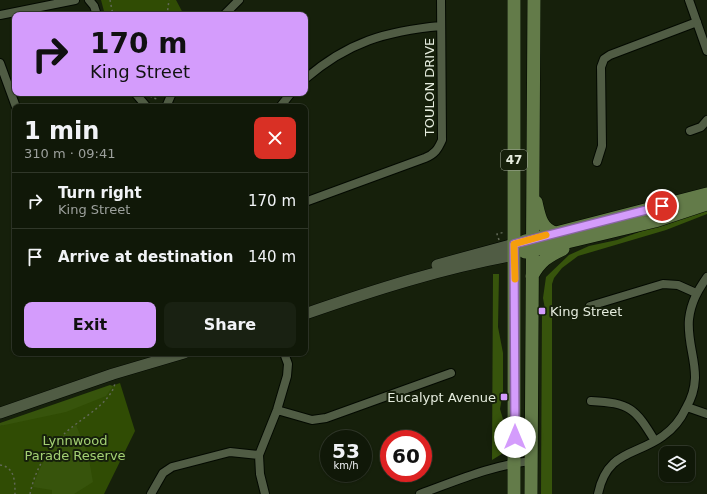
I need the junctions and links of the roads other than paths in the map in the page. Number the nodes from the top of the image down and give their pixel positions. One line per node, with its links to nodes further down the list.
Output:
1 (76, 0): 8 (street)
2 (89, 0): 9 (street)
3 (239, 0): 10 (street)
4 (441, 0): 14 (street, TOULON DRIVE)
5 (514, 0): 34 (main road, 47)
6 (534, 0): 27 (main road, 47)
7 (689, 0): 13 (street)
8 (15, 12)
9 (96, 12)
10 (227, 12)
11 (12, 13): 12 (street)
12 (0, 15)
13 (697, 22): 15 (street); 26 (street)
14 (441, 26): 18 (street); 29 (street, TOULON DRIVE)
15 (704, 31): 16 (street)
16 (707, 51)
17 (0, 63): 19 (street)
18 (308, 76)
19 (12, 96)
20 (138, 96): 22 (street)
21 (289, 96): 23 (street)
22 (144, 104)
23 (282, 104)
24 (707, 120): 25 (street)
25 (690, 131)
26 (597, 162)
27 (532, 186): 31 (main road); 33 (main road, 47)
28 (707, 194): 31 (main road)
29 (308, 201)
30 (707, 204): 32 (main road)
31 (556, 233): 33 (main road)
32 (596, 235): 33 (main road); 35 (main road)
33 (532, 245): 34 (main road); 35 (main road, 47)
34 (514, 249): 39 (main road); 51 (main road, 47)
35 (532, 276): 50 (main road, 47)
36 (707, 277): 37 (street)
37 (696, 293): 38 (street); 44 (street)
38 (590, 306)
39 (308, 313)
40 (171, 356): 46 (main road)
41 (285, 356): 45 (street)
42 (451, 373): 45 (street)
43 (591, 401): 48 (street)
44 (687, 406): 47 (street); 48 (street)
45 (276, 410): 49 (street)
46 (0, 414)
47 (707, 414)
48 (655, 441): 57 (street)
49 (260, 455): 52 (street); 53 (street)
50 (531, 461): 51 (street); 56 (main road, 47)
51 (515, 463): 54 (street); 55 (main road, 47)
52 (150, 494)
53 (265, 494)
54 (420, 494)
55 (514, 494)
56 (531, 494)
57 (598, 494)

